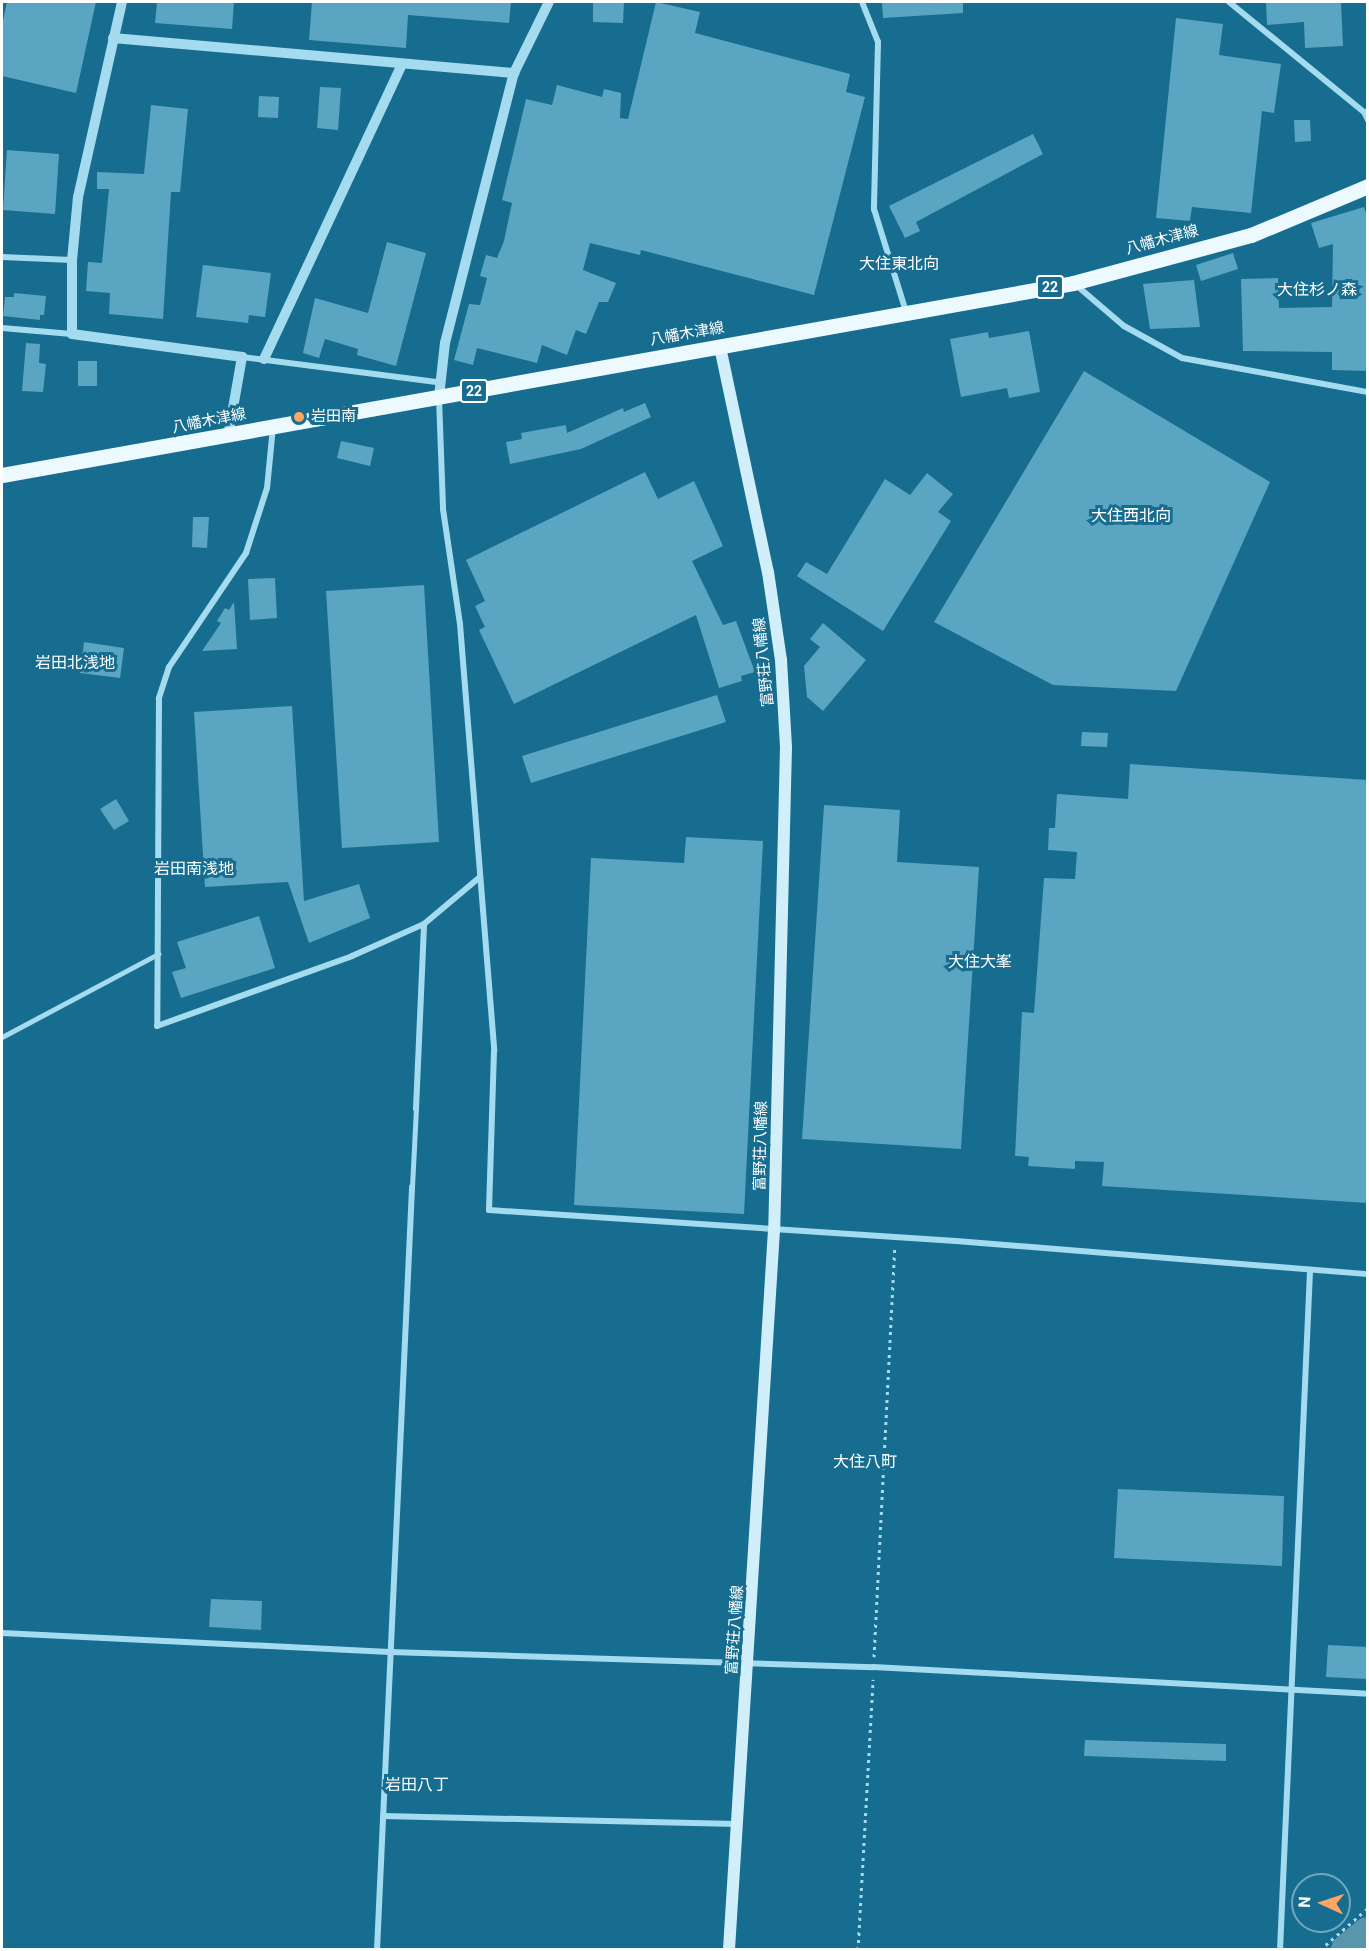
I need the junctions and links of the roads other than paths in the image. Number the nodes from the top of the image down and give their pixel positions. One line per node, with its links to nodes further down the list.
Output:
1 (122, 2): 5 (street)
2 (549, 2): 7 (street)
3 (862, 2): 13 (street)
4 (1229, 2): 8 (street)
5 (113, 38): 6 (street); 11 (street)
6 (402, 65): 7 (street); 18 (street)
7 (514, 73): 19 (street)
8 (1368, 120)
9 (1368, 186): 12 (main road, 八幡木津線 / 22)
10 (2, 257): 11 (street)
11 (72, 260): 15 (street)
12 (1073, 283): 13 (main road, 八幡木津線 / 22); 20 (street)
13 (907, 313): 16 (main road, 八幡木津線 / 22)
14 (2, 328): 15 (street)
15 (72, 334): 17 (street)
16 (720, 347): 19 (main road, 八幡木津線 / 22); 30 (main road, 富野荘八幡線)
17 (242, 357): 18 (street); 22 (street)
18 (264, 359): 19 (street)
19 (439, 389): 21 (main road, 八幡木津線 / 22); 24 (street)
20 (1368, 392)
21 (273, 427): 22 (main road, 八幡木津線 / 22); 26 (street)
22 (228, 436): 23 (main road, 八幡木津線 / 22)
23 (2, 475)
24 (480, 877): 25 (street); 30 (street)
25 (424, 924): 26 (street); 28 (street)
26 (159, 954): 27 (lane)
27 (2, 1037)
28 (416, 1109): 29 (lane)
29 (412, 1187): 34 (street)
30 (774, 1230): 31 (street); 35 (main road, 富野荘八幡線)
31 (1310, 1270): 32 (street); 36 (street)
32 (1368, 1275)
33 (2, 1633): 34 (street)
34 (390, 1652): 35 (street); 38 (street)
35 (748, 1662): 36 (street); 39 (main road, 富野荘八幡線)
36 (1292, 1688): 37 (street); 42 (street)
37 (1368, 1694)
38 (383, 1816): 39 (street); 40 (street)
39 (738, 1824): 41 (main road, 富野荘八幡線)
40 (377, 1950)
41 (729, 1950)
42 (1280, 1950)

